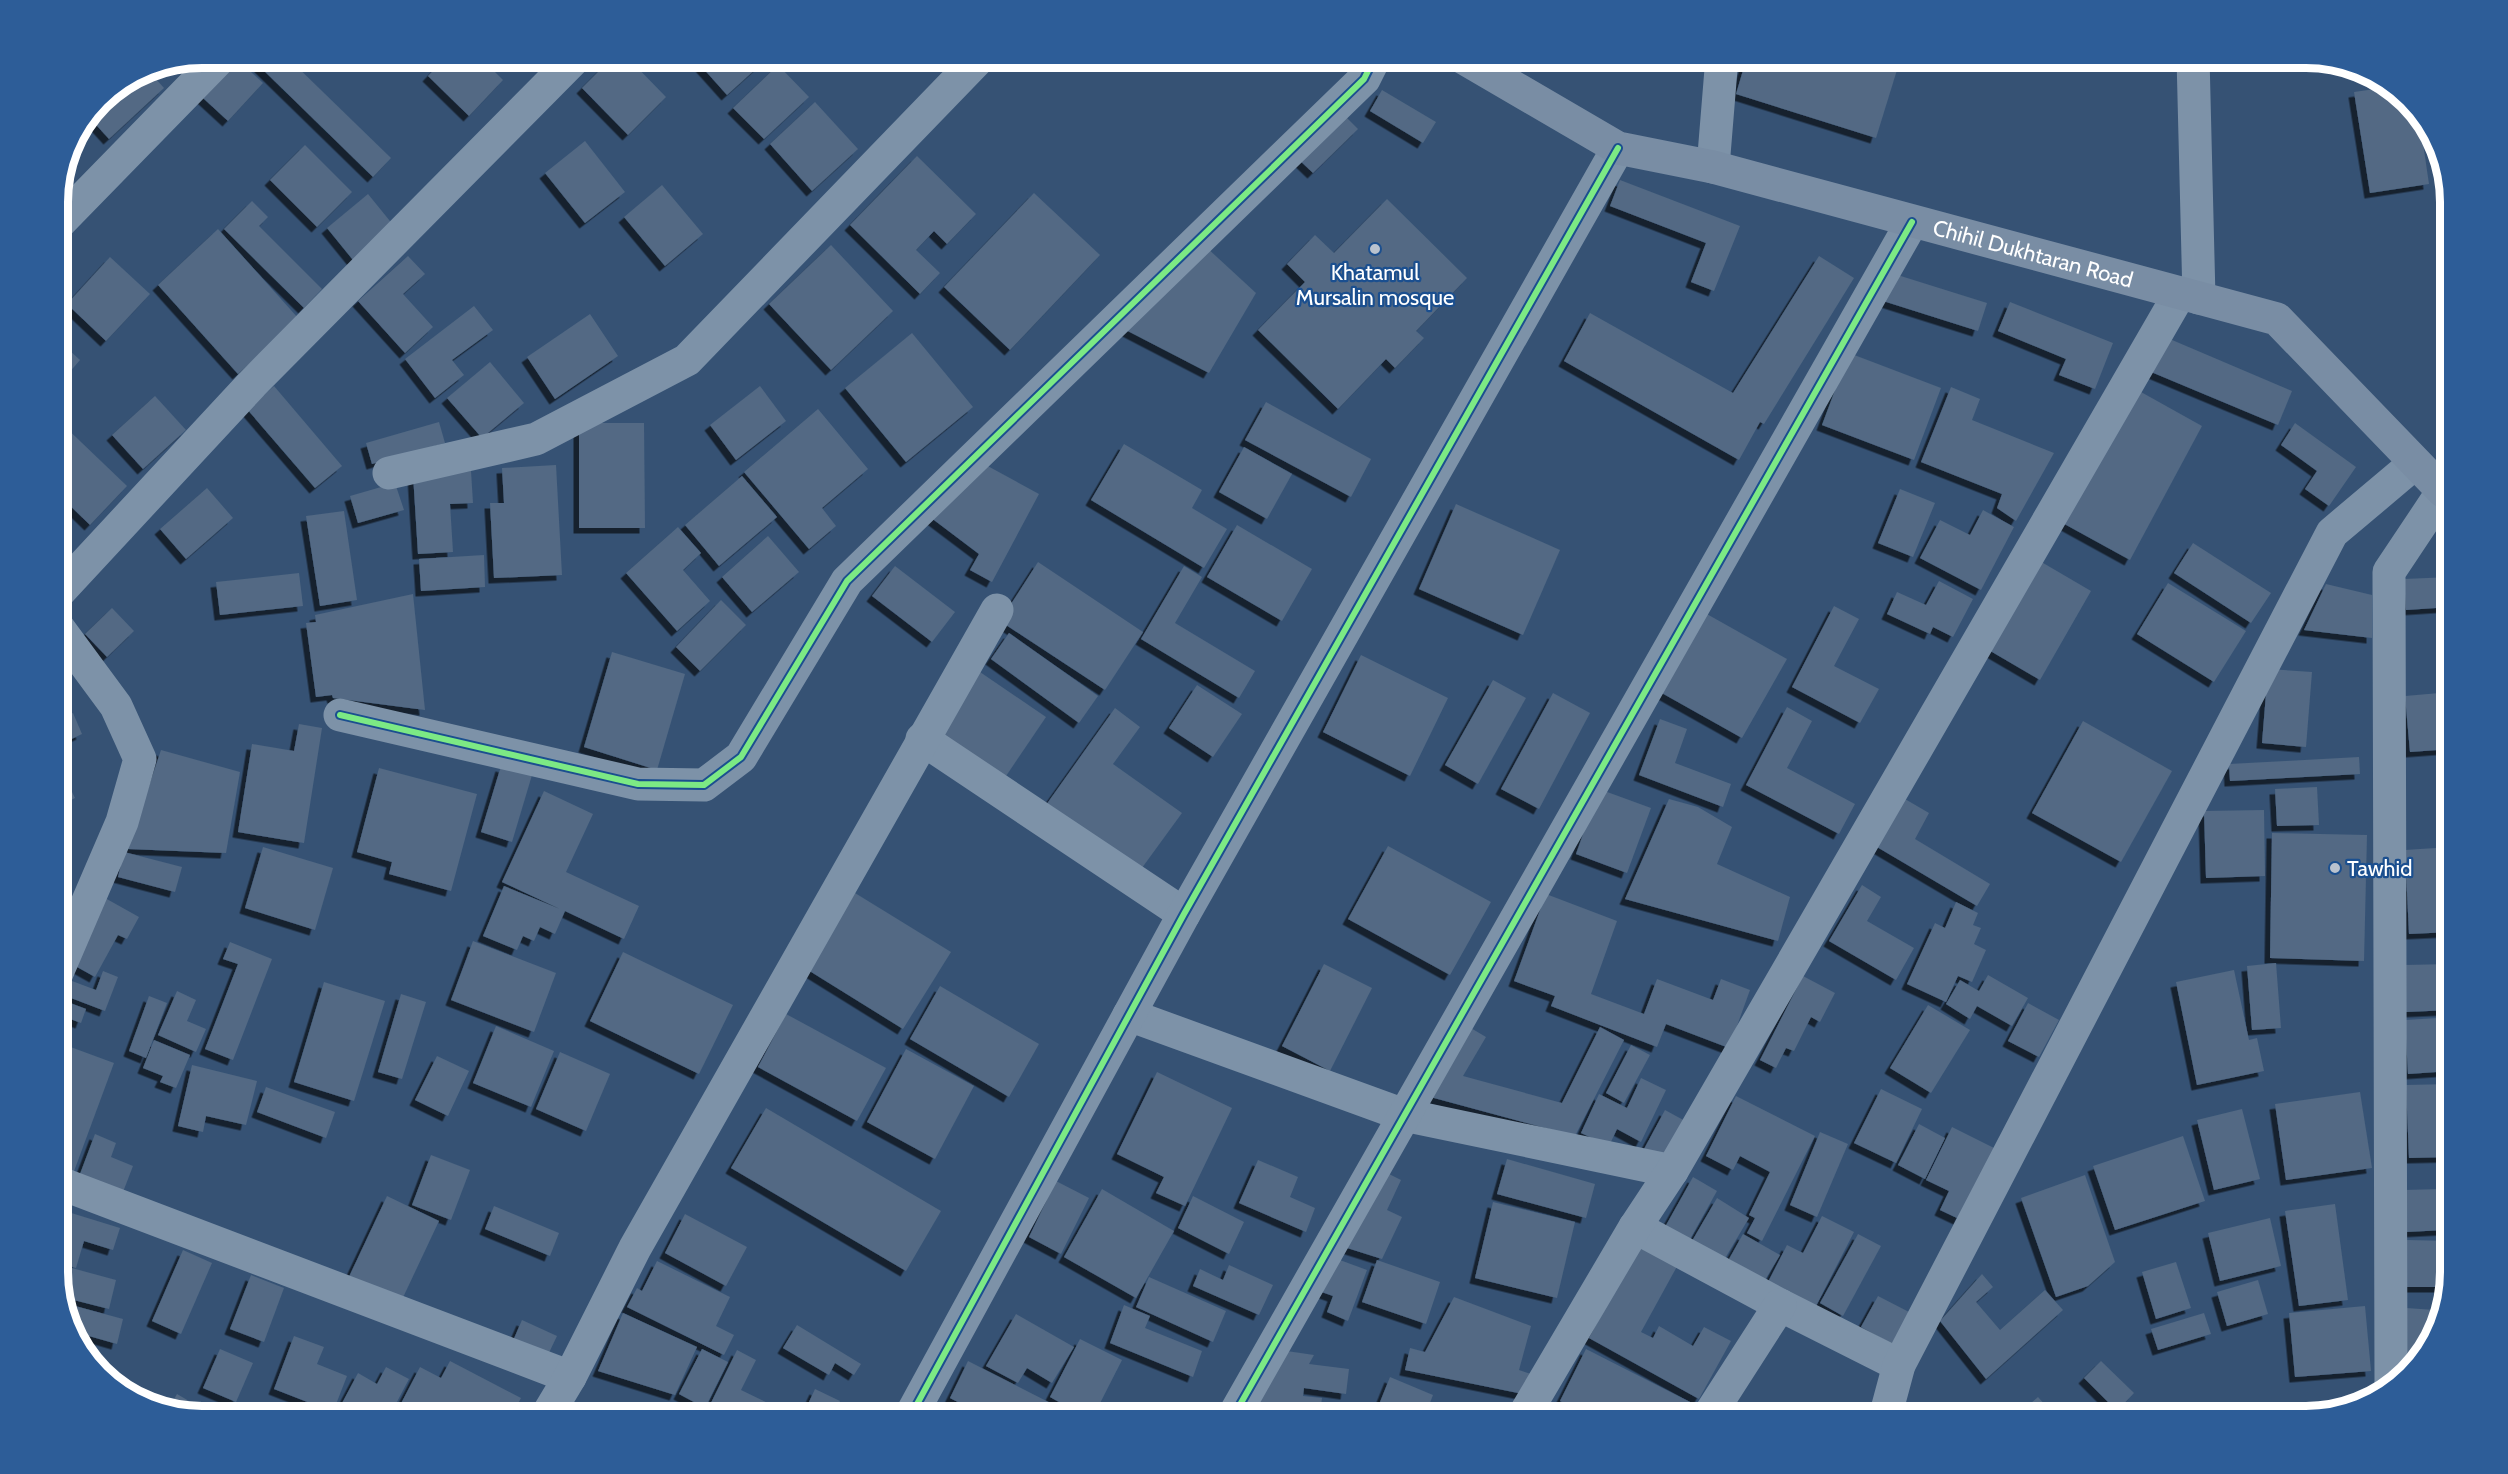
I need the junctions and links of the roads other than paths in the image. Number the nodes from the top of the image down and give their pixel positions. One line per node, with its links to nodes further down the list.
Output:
1 (1370, 67): 20 (street)
2 (1480, 67): 8 (street, Chihil Dukhtaran Road)
3 (1721, 67): 9 (street)
4 (2193, 67): 12 (street)
5 (209, 68): 10 (street)
6 (565, 68): 17 (street)
7 (970, 68): 14 (street)
8 (1618, 148): 9 (street, Chihil Dukhtaran Road); 22 (street)
9 (1713, 167): 11 (street, Chihil Dukhtaran Road)
10 (68, 214)
11 (1912, 222): 12 (street, Chihil Dukhtaran Road); 25 (street)
12 (2189, 296): 13 (street, Chihil Dukhtaran Road); 26 (street)
13 (2415, 463): 15 (street, Chihil Dukhtaran Road); 30 (street)
14 (389, 473)
15 (2440, 486)
16 (2440, 503): 31 (street)
17 (68, 582)
18 (998, 610): 21 (street)
19 (68, 641): 23 (street)
20 (340, 715)
21 (922, 739): 22 (street); 32 (street)
22 (1184, 914): 24 (street)
23 (68, 947)
24 (1129, 1015): 25 (street); 34 (street)
25 (1404, 1115): 26 (street); 35 (street)
26 (1672, 1171): 28 (street)
27 (68, 1186): 32 (street)
28 (1635, 1227): 29 (street); 36 (street)
29 (1780, 1305): 30 (street); 37 (street)
30 (1899, 1365): 38 (street)
31 (2391, 1376)
32 (570, 1377): 33 (street)
33 (553, 1406)
34 (916, 1406)
35 (1239, 1406)
36 (1529, 1406)
37 (1715, 1406)
38 (1888, 1406)

